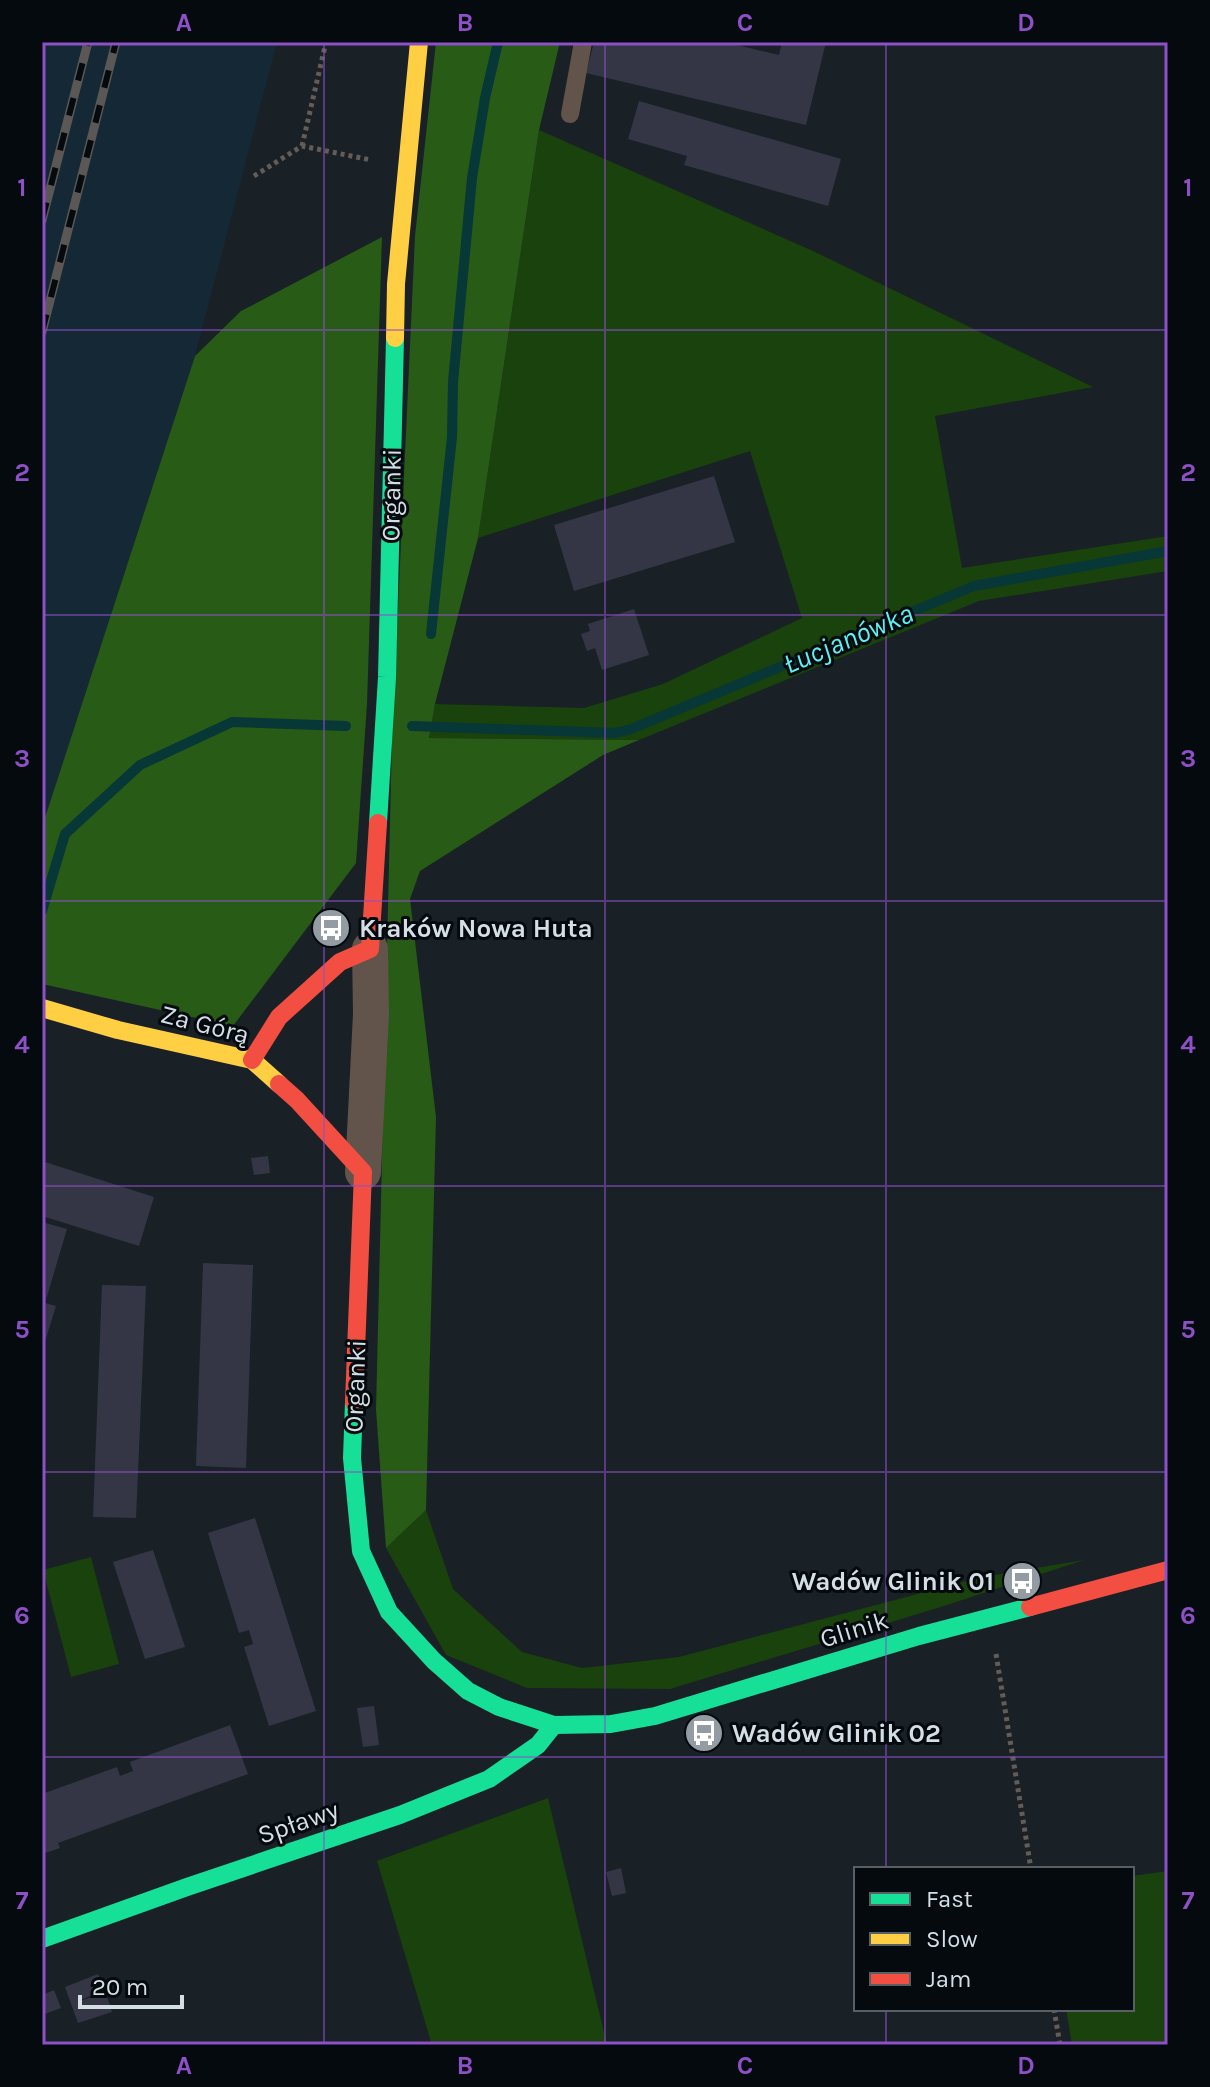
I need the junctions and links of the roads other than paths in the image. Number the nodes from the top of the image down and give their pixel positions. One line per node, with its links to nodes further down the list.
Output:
1 (419, 42): 4 (street, Organki)
2 (583, 42): 3 (lane)
3 (570, 114)
4 (370, 949): 6 (street); 7 (street, Organki)
5 (42, 1008): 6 (street, Za Górą)
6 (252, 1060): 7 (street, Za Górą)
7 (363, 1172): 9 (street, Organki)
8 (1168, 1570): 9 (street, Glinik)
9 (554, 1725): 10 (street, Spławy)
10 (42, 1939)

